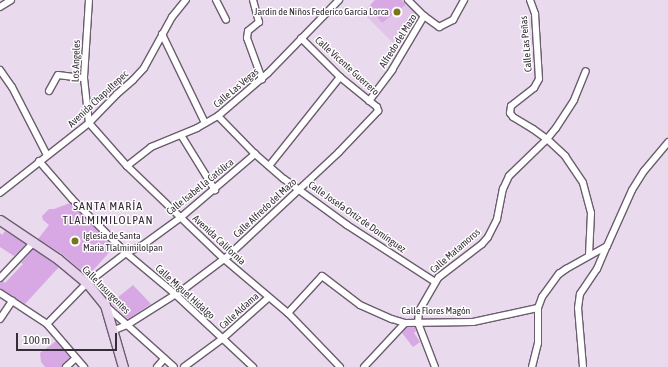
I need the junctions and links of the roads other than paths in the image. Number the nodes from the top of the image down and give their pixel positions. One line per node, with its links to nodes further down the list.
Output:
1 (11, 0): 10 (street)
2 (89, 0): 18 (street, Los Angeles)
3 (186, 0): 13 (street, Avenida Chapultepec)
4 (216, 0): 12 (street)
5 (253, 0): 19 (street)
6 (339, 0): 14 (street, Calle Las Vegas)
7 (408, 0): 11 (street)
8 (464, 0): 11 (street, Alfredo del Mazo)
9 (530, 0): 27 (street, Calle Las Peñas)
10 (0, 8)
11 (424, 16): 21 (street, Alfredo del Mazo)
12 (226, 20)
13 (162, 34): 24 (street, Avenida Chapultepec); 25 (street)
14 (301, 38): 17 (street, Calle Vicente Guerrero); 19 (street, Calle Las Vegas)
15 (0, 70): 30 (street)
16 (586, 71): 27 (street, Calle Matamoros)
17 (340, 77): 21 (street, Calle Vicente Guerrero); 33 (street)
18 (84, 78): 20 (street); 24 (street, Los Angeles)
19 (262, 79): 23 (street, Calle Las Vegas)
20 (49, 91)
21 (370, 101): 22 (street, Calle Vicente Guerrero)
22 (378, 109): 34 (street, Calle Alfredo del Mazo)
23 (218, 116): 25 (street, Calle Las Vegas); 29 (street, Calle Josefa Ortiz de Domínguez)
24 (89, 123): 30 (street, Avenida Chapultepec); 32 (street, Avenida California)
25 (205, 123): 26 (street, Calle Las Vegas)
26 (181, 135): 32 (street, Calle Las Vegas); 35 (street)
27 (547, 139): 42 (street, Calle Las Peñas); 45 (street, Calle Matamoros)
28 (668, 142): 40 (street)
29 (255, 154): 33 (street, Calle Josefa Ortiz de Domínguez); 35 (street, Calle Isabel la Católica)
30 (47, 155): 31 (street, Avenida Chapultepec)
31 (39, 161): 36 (street, Avenida Chapultepec); 41 (street, Calle Miguel Hidalgo)
32 (127, 166): 37 (street, Avenida California)
33 (269, 166): 34 (street, Calle Josefa Ortiz de Domínguez)
34 (299, 189): 43 (street, Calle Alfredo del Mazo); 45 (street, Calle Josefa Ortiz de Domínguez)
35 (215, 190): 37 (street, Calle Isabel la Católica)
36 (0, 193)
37 (180, 218): 41 (street, Calle Isabel la Católica); 43 (street, Avenida California)
38 (0, 220): 39 (main road, Calle Insurgentes)
39 (34, 242): 44 (street); 46 (main road, Calle Insurgentes)
40 (606, 246): 42 (street); 74 (street)
41 (126, 253): 46 (street, Calle Isabel la Católica); 48 (street, Calle Miguel Hidalgo)
42 (589, 255): 52 (street)
43 (224, 259): 48 (street, Calle Alfredo del Mazo); 49 (street, Avenida California)
44 (0, 278)
45 (435, 282): 56 (street, Calle Matamoros)
46 (87, 283): 51 (main road, Calle Insurgentes); 57 (street, Calle Isabel la Católica)
47 (0, 293): 50 (street)
48 (175, 294): 58 (street, Calle Alfredo del Mazo); 60 (street, Calle Miguel Hidalgo)
49 (268, 298): 53 (street, Avenida California); 60 (street, Calle Aldama)
50 (12, 301): 54 (street); 57 (street)
51 (105, 305): 58 (street, Calle Insurgentes); 59 (main road)
52 (538, 308): 56 (street, Calle Flores Magón); 73 (street)
53 (288, 313): 55 (street, Calle Flores Magón); 70 (street, Avenida California)
54 (0, 319)
55 (405, 323): 56 (street, Calle Flores Magón); 71 (street)
56 (418, 323): 72 (street)
57 (47, 324): 61 (street)
58 (126, 325): 59 (street, Calle Alfredo del Mazo); 62 (street, Calle Insurgentes)
59 (112, 331): 65 (main road)
60 (222, 339): 68 (street, Calle Aldama); 69 (street, Calle Miguel Hidalgo)
61 (76, 358): 63 (street); 64 (street)
62 (164, 359): 66 (street); 67 (street, Calle Insurgentes)
63 (66, 367)
64 (84, 367)
65 (123, 367)
66 (157, 367)
67 (174, 367)
68 (184, 367)
69 (253, 367)
70 (340, 367)
71 (364, 367)
72 (435, 367)
73 (532, 367)
74 (583, 367)

